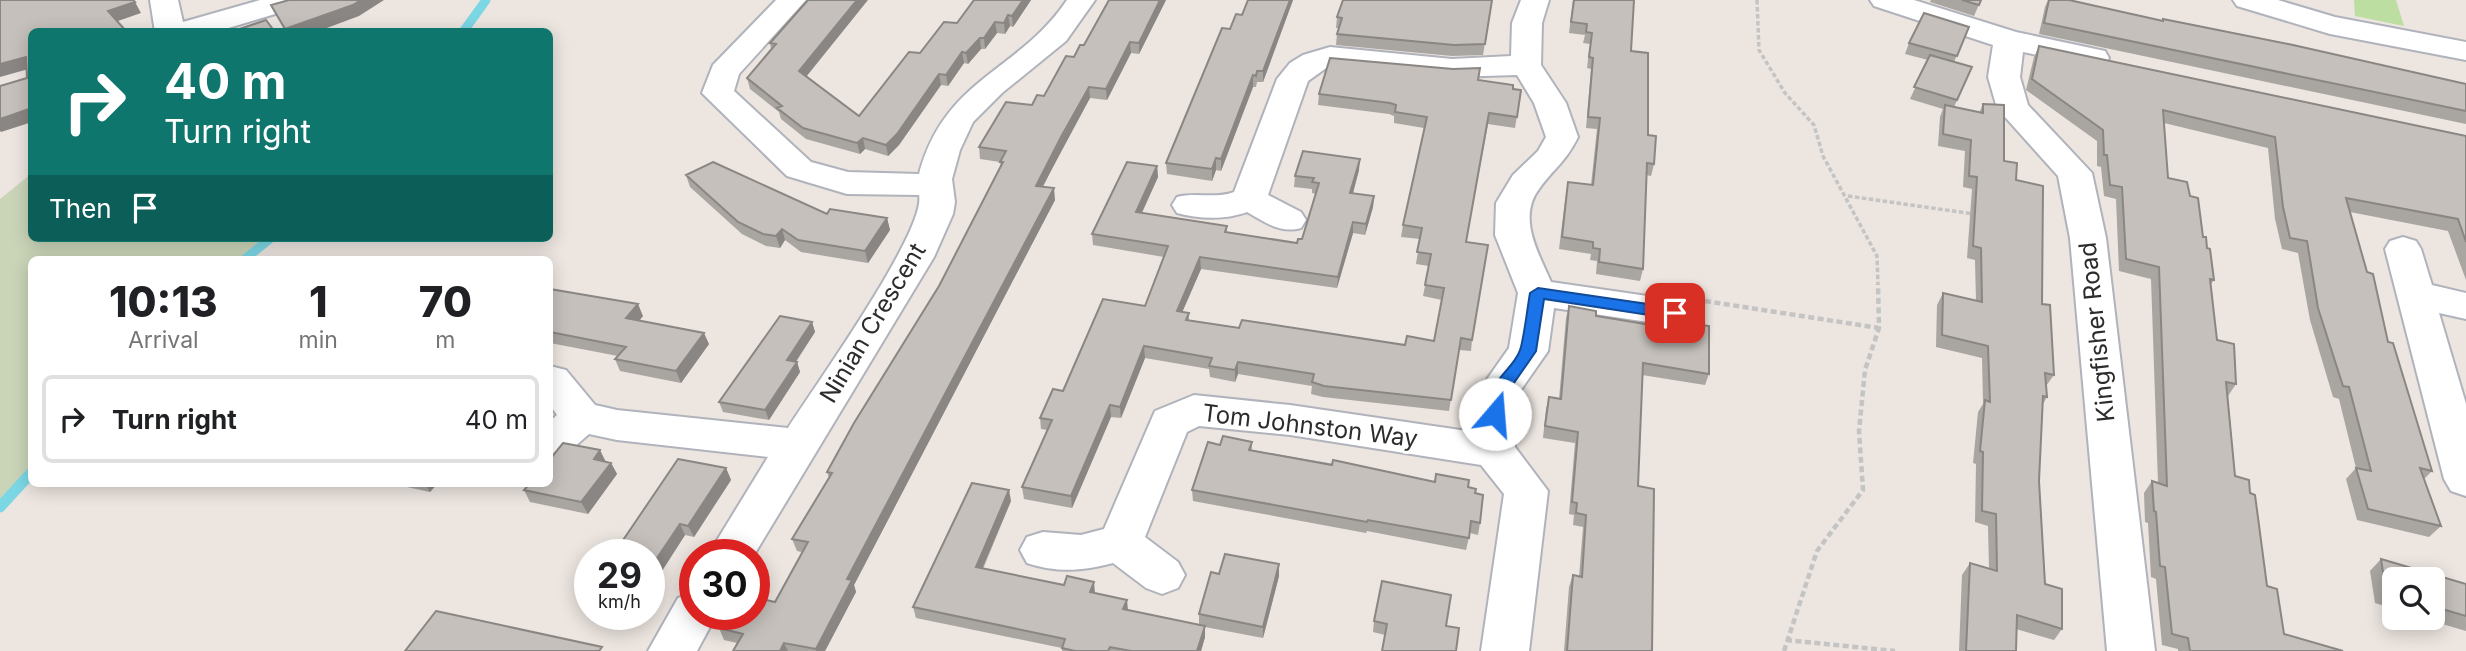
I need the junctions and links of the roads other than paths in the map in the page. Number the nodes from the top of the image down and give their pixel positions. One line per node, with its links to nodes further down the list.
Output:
1 (164, 0): 9 (street)
2 (292, 0): 10 (street)
3 (792, 0): 15 (street)
4 (1081, 0): 15 (street, Ninian Crescent)
5 (1535, 0): 14 (street)
6 (1884, 0): 11 (street)
7 (2247, 0): 8 (street)
8 (2332, 13): 12 (street)
9 (169, 28)
10 (195, 28)
11 (2009, 40): 13 (street); 37 (street, Kingfisher Road)
12 (2466, 51)
13 (2116, 62)
14 (1526, 65): 16 (street); 20 (street)
15 (934, 185): 27 (street, Ninian Crescent)
16 (1249, 199): 17 (street); 18 (street)
17 (1189, 205)
18 (1288, 220)
19 (2403, 249): 21 (street)
20 (1538, 293): 23 (street); 28 (street)
21 (2416, 294): 22 (street); 29 (street)
22 (2466, 306)
23 (1690, 307)
24 (553, 381): 25 (street)
25 (582, 417): 26 (street); 27 (street)
26 (553, 441)
27 (799, 445): 30 (street, Ninian Crescent)
28 (1494, 451): 31 (street, Tom Johnston Way); 36 (street)
29 (2466, 479)
30 (740, 539)
31 (1121, 543): 32 (street); 33 (street)
32 (1043, 550)
33 (1162, 575)
34 (684, 630): 35 (street)
35 (672, 651)
36 (1505, 651)
37 (2131, 651)

